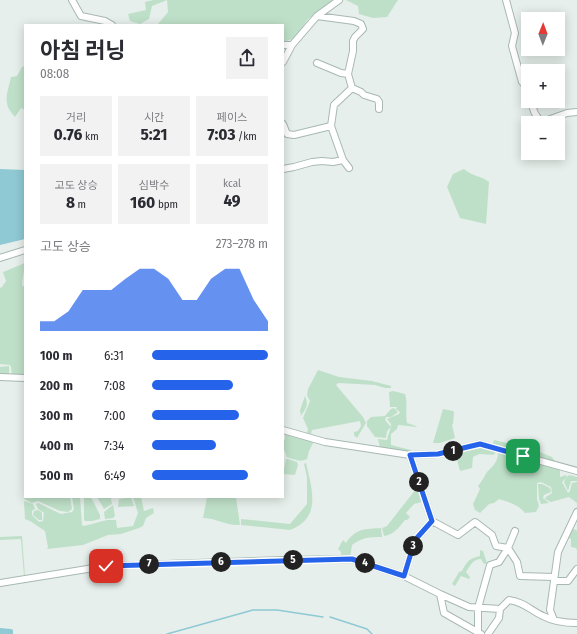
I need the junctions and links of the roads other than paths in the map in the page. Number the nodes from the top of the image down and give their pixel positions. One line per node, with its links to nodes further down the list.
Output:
1 (72, 0): 5 (street)
2 (339, 0): 4 (street)
3 (506, 0): 11 (street)
4 (317, 16): 7 (street); 10 (street)
5 (110, 24)
6 (284, 45): 7 (street)
7 (292, 45): 8 (street)
8 (284, 60)
9 (317, 63): 10 (street)
10 (348, 74): 12 (street)
11 (521, 78)
12 (352, 88): 14 (street); 17 (street)
13 (533, 108): 15 (street)
14 (378, 109)
15 (577, 112)
16 (284, 126): 17 (street)
17 (331, 126): 18 (street)
18 (343, 160): 19 (street); 20 (street)
19 (349, 168)
20 (284, 169)
21 (24, 250): 22 (street)
22 (0, 258)
23 (0, 377): 24 (street)
24 (24, 378)
25 (284, 430): 26 (street)
26 (410, 455): 27 (street); 29 (street)
27 (577, 471)
28 (577, 512): 30 (street)
29 (432, 521): 33 (street); 35 (street)
30 (570, 525): 31 (street); 36 (street)
31 (577, 529)
32 (515, 531): 33 (street)
33 (508, 548): 36 (street); 39 (street)
34 (577, 569): 36 (street)
35 (404, 576): 37 (street); 38 (street)
36 (554, 577): 41 (street)
37 (0, 583)
38 (440, 594): 39 (street); 43 (street)
39 (478, 608): 40 (street); 43 (street)
40 (500, 609): 41 (street); 44 (street)
41 (554, 620): 42 (street)
42 (577, 623)
43 (480, 633)
44 (488, 634)

